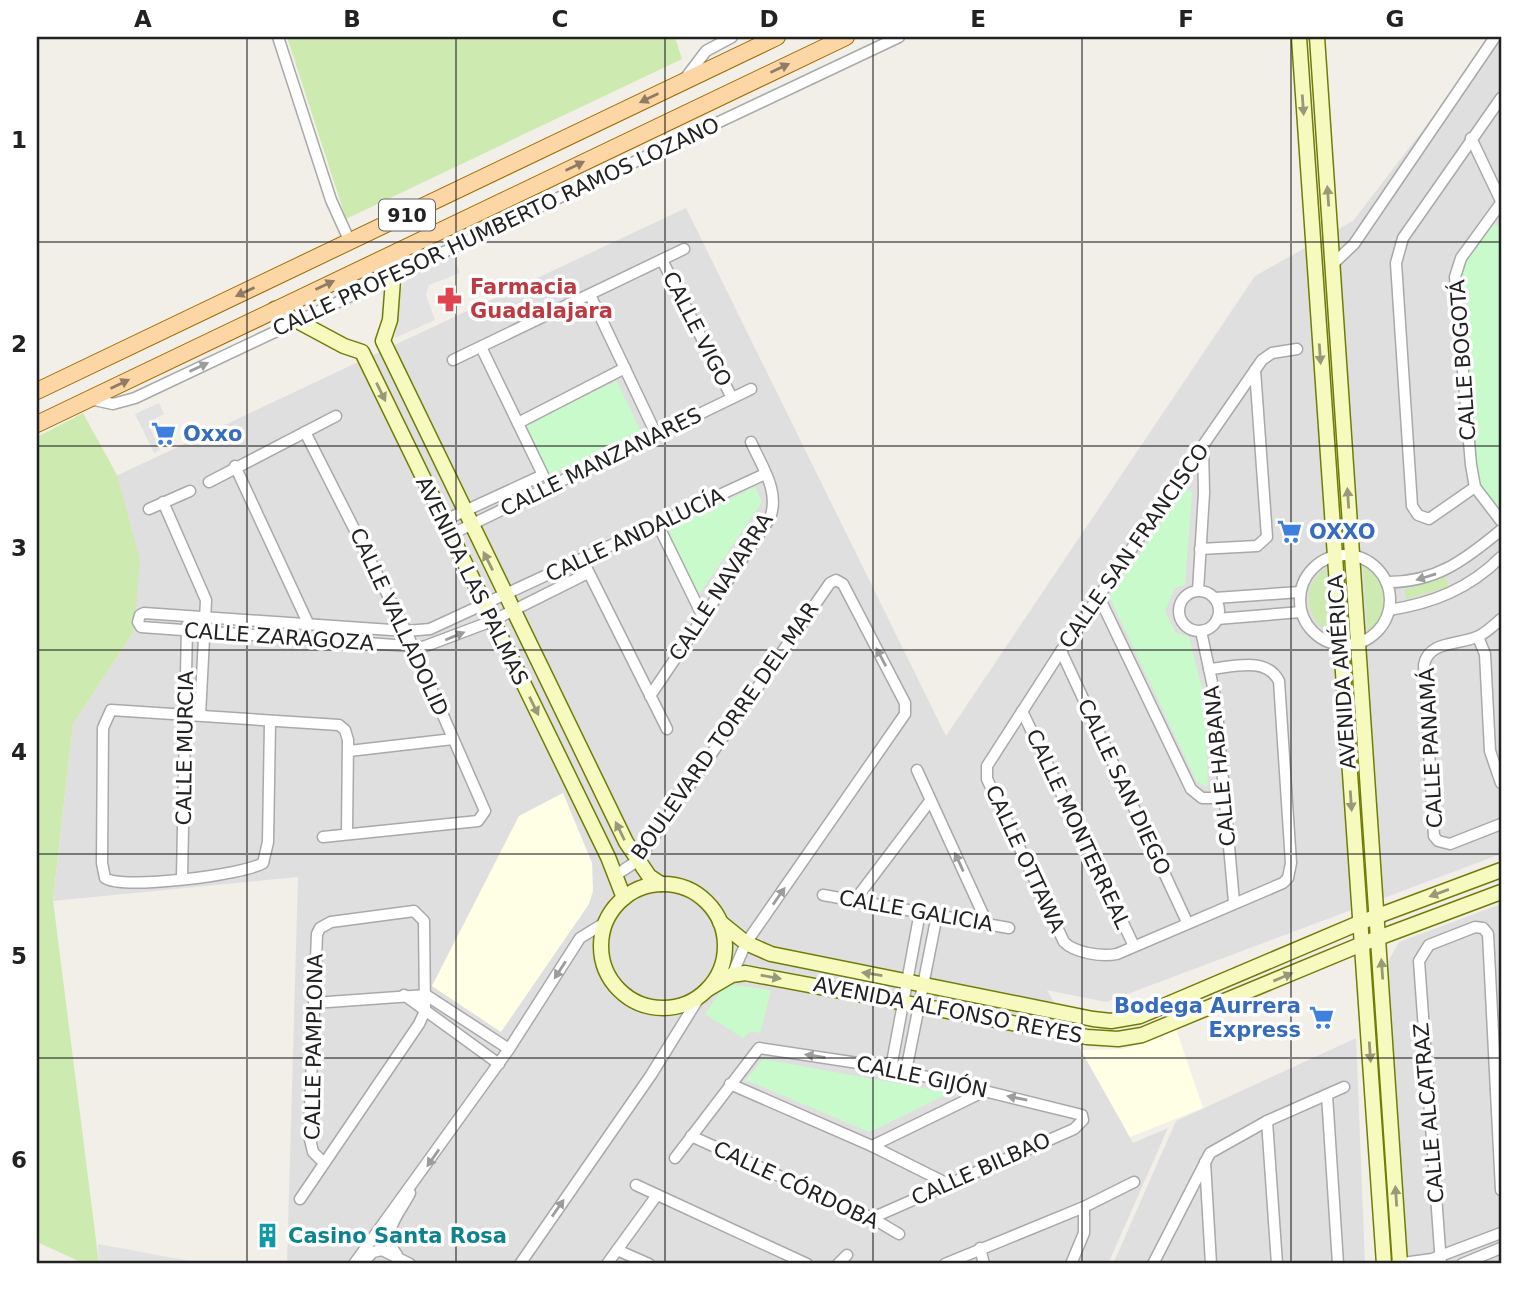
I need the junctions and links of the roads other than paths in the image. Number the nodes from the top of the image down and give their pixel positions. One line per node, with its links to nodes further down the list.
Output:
1 (278, 37): 16 (street)
2 (733, 37): 9 (street)
3 (777, 37): 9 (main road, 910)
4 (846, 37): 13 (main road, one-way to 4)
5 (899, 37): 14 (street, CALLE PROFESOR HUMBERTO RAMOS LOZANO)
6 (1299, 37): 23 (street, AVENIDA AMÉRICA, one-way to 23)
7 (1317, 37): 20 (street, AVENIDA AMÉRICA, one-way to 7)
8 (1495, 37): 20 (street)
9 (683, 81): 12 (main road, 910, one-way to 12)
10 (1501, 98): 11 (street)
11 (1471, 138): 15 (street); 49 (street)
12 (481, 179): 16 (main road, 910); 18 (main road)
13 (540, 182): 14 (street); 18 (main road)
14 (548, 201): 21 (street, CALLE PROFESOR HUMBERTO RAMOS LOZANO)
15 (1501, 202): 49 (street, CALLE BOGOTÁ)
16 (350, 242): 34 (main road, 910, one-way to 34)
17 (684, 249): 19 (street)
18 (401, 250): 21 (street); 25 (main road, one-way to 18)
19 (662, 260): 24 (street); 37 (street, CALLE VIGO)
20 (1333, 264): 22 (street, AVENIDA AMÉRICA)
21 (396, 275): 26 (street, CALLE PROFESOR HUMBERTO RAMOS LOZANO); 27 (street)
22 (1334, 284): 23 (street); 60 (street, AVENIDA AMÉRICA, one-way to 22)
23 (1315, 286): 61 (street, AVENIDA AMÉRICA, one-way to 61)
24 (590, 295): 28 (street); 32 (street)
25 (275, 309): 26 (street); 38 (main road, one-way to 25)
26 (296, 322): 30 (street); 38 (street, CALLE PROFESOR HUMBERTO RAMOS LOZANO, one-way to 26)
27 (383, 341): 30 (street); 53 (street, AVENIDA LAS PALMAS)
28 (481, 347): 31 (street); 40 (street)
29 (1297, 349): 33 (street, CALLE SAN FRANCISCO)
30 (362, 352): 54 (street, AVENIDA LAS PALMAS, one-way to 54)
31 (453, 360)
32 (625, 368): 40 (street); 43 (street)
33 (1255, 370): 45 (street, CALLE SAN FRANCISCO); 59 (street)
34 (78, 372): 36 (main road, 910); 38 (main road)
35 (751, 389): 37 (street, CALLE MANZANARES)
36 (37, 391)
37 (732, 398): 43 (street, CALLE MANZANARES)
38 (90, 399): 41 (main road)
39 (336, 416): 42 (street)
40 (518, 422): 53 (street, CALLE MANZANARES)
41 (37, 424)
42 (305, 432): 46 (street); 87 (street, CALLE VALLADOLID)
43 (656, 434): 53 (street, CALLE MANZANARES)
44 (751, 442): 47 (street, CALLE NAVARRA)
45 (1203, 446): 59 (street); 72 (street, CALLE SAN FRANCISCO)
46 (235, 466): 48 (street); 85 (street)
47 (765, 474): 56 (street, CALLE ANDALUCÍA); 79 (street, CALLE NAVARRA)
48 (209, 482)
49 (1475, 487): 55 (street, CALLE BOGOTÁ)
50 (190, 491): 51 (street)
51 (163, 502): 52 (street); 81 (street, CALLE MURCIA)
52 (149, 509)
53 (467, 518): 54 (street); 58 (street); 71 (street, AVENIDA LAS PALMAS, one-way to 53)
54 (443, 521): 58 (street, AVENIDA LAS PALMAS)
55 (1501, 521)
56 (657, 525): 63 (street, CALLE ANDALUCÍA); 79 (street)
57 (1501, 530): 64 (street)
58 (450, 535): 74 (street, AVENIDA LAS PALMAS)
59 (1200, 549): 68 (street)
60 (1352, 555): 61 (street); 66 (street); 91 (street, AVENIDA AMÉRICA)
61 (1334, 556): 69 (street); 92 (street, AVENIDA AMÉRICA)
62 (1501, 557): 67 (street)
63 (582, 560): 65 (street); 71 (street, CALLE ANDALUCÍA)
64 (1455, 567): 66 (street, one-way to 66); 67 (street)
65 (589, 573): 76 (street, CALLE ANDALUCÍA); 96 (street)
66 (1386, 582): 75 (street)
67 (1468, 584): 75 (street)
68 (1198, 591): 73 (street); 88 (street)
69 (1300, 592): 70 (street); 77 (street)
70 (1272, 594): 73 (street); 78 (street)
71 (506, 596): 74 (street, CALLE ANDALUCÍA); 76 (street, AVENIDA LAS PALMAS)
72 (1099, 597): 94 (street, CALLE SAN FRANCISCO); 107 (street)
73 (1215, 598): 82 (street)
74 (484, 605): 84 (street, AVENIDA LAS PALMAS); 87 (street, CALLE ZARAGOZA)
75 (1389, 610): 91 (street)
76 (513, 611): 84 (street, CALLE ANDALUCÍA); 112 (street, AVENIDA LAS PALMAS, one-way to 76)
77 (1301, 612): 78 (street); 92 (street)
78 (1273, 614): 82 (street)
79 (702, 615): 96 (street, CALLE NAVARRA)
80 (188, 618): 81 (street, CALLE ZARAGOZA); 86 (street, CALLE MURCIA); 86 (street, CALLE ZARAGOZA)
81 (205, 619): 85 (street, CALLE ZARAGOZA); 89 (street, CALLE MURCIA)
82 (1217, 619): 88 (street)
83 (1501, 619): 90 (street)
84 (492, 621): 93 (street, CALLE ZARAGOZA, one-way to 84); 114 (street, AVENIDA LAS PALMAS, one-way to 114)
85 (307, 623): 87 (street, CALLE ZARAGOZA)
86 (187, 631): 89 (street, CALLE ZARAGOZA); 98 (street, CALLE MURCIA)
87 (406, 631): 93 (street, CALLE VALLADOLID)
88 (1201, 631): 95 (street, CALLE HABANA)
89 (203, 632): 93 (street, CALLE ZARAGOZA); 99 (street, CALLE MURCIA)
90 (1478, 636): 106 (street); 109 (street, CALLE PANAMÁ)
91 (1359, 644): 92 (street); 124 (street, AVENIDA AMÉRICA)
92 (1340, 646): 129 (street, AVENIDA AMÉRICA, one-way to 129)
93 (413, 647): 102 (street, CALLE VALLADOLID)
94 (1061, 651): 97 (street, CALLE SAN FRANCISCO); 127 (street, CALLE SAN DIEGO)
95 (1209, 669): 107 (street, CALLE HABANA); 121 (street)
96 (650, 696): 101 (street)
97 (1022, 711): 104 (street, CALLE SAN FRANCISCO); 134 (street, CALLE MONTERREAL)
98 (185, 714): 99 (street); 115 (street, CALLE MURCIA); 115 (street)
99 (200, 715): 100 (street)
100 (270, 722): 103 (street); 115 (street)
101 (667, 729)
102 (453, 739): 103 (street); 110 (street, CALLE VALLADOLID)
103 (349, 751): 110 (street)
104 (987, 766): 134 (street, CALLE OTTAWA)
105 (917, 770): 108 (street)
106 (1501, 783)
107 (1223, 798): 121 (street, CALLE HABANA)
108 (930, 801): 120 (street); 128 (street, one-way to 108)
109 (1501, 824)
110 (347, 833): 111 (street)
111 (323, 837)
112 (637, 861): 114 (street, BOULEVARD TORRE DEL MAR); 116 (street, AVENIDA LAS PALMAS); 132 (street, BOULEVARD TORRE DEL MAR, one-way to 112)
113 (1501, 870): 124 (street, AVENIDA ALFONSO REYES, one-way to 124)
114 (616, 875): 119 (street, AVENIDA LAS PALMAS)
115 (182, 878)
116 (661, 884): 119 (street); 126 (street)
117 (1501, 892): 131 (street, AVENIDA ALFONSO REYES)
118 (823, 895): 120 (street, CALLE GALICIA)
119 (624, 898): 125 (street)
120 (855, 900): 122 (street, CALLE GALICIA)
121 (1234, 901): 127 (street)
122 (920, 912): 123 (street, CALLE GALICIA); 136 (street)
123 (937, 915): 128 (street, CALLE GALICIA); 137 (street)
124 (1377, 915): 129 (street, AVENIDA ALFONSO REYES); 131 (street, AVENIDA AMÉRICA)
125 (606, 922): 138 (street); 149 (street, one-way to 149)
126 (720, 922): 132 (street, AVENIDA ALFONSO REYES); 138 (street)
127 (1187, 922): 134 (street)
128 (987, 923): 130 (street, CALLE GALICIA)
129 (1359, 923): 133 (street, AVENIDA AMÉRICA); 145 (street, AVENIDA ALFONSO REYES)
130 (1009, 928)
131 (1380, 937): 133 (street, AVENIDA ALFONSO REYES); 198 (street, AVENIDA AMÉRICA, one-way to 131)
132 (746, 943): 135 (street); 136 (street, AVENIDA ALFONSO REYES, one-way to 132)
133 (1362, 944): 147 (street, AVENIDA ALFONSO REYES, one-way to 133); 197 (street, AVENIDA AMÉRICA, one-way to 197)
134 (1134, 946)
135 (732, 975): 138 (street); 141 (street, AVENIDA ALFONSO REYES, one-way to 141)
136 (907, 980): 137 (street, AVENIDA ALFONSO REYES); 141 (street)
137 (924, 984): 143 (street); 145 (street, AVENIDA ALFONSO REYES)
138 (704, 993): 181 (street, one-way to 138)
139 (404, 995): 140 (street); 142 (street); 144 (street)
140 (426, 995): 142 (street, CALLE PAMPLONA); 144 (street); 146 (street)
141 (904, 1000): 143 (street, AVENIDA ALFONSO REYES); 151 (street)
142 (314, 1003): 163 (street, CALLE PAMPLONA)
143 (920, 1003): 147 (street, AVENIDA ALFONSO REYES); 152 (street)
144 (425, 1011): 148 (street); 163 (street)
145 (1059, 1013): 147 (street)
146 (467, 1021): 148 (street); 149 (street)
147 (1056, 1030)
148 (458, 1035): 150 (street)
149 (509, 1049): 150 (street)
150 (499, 1064): 166 (street, one-way to 166)
151 (891, 1068): 152 (street, CALLE GIJÓN); 153 (street, CALLE GIJÓN, one-way to 153)
152 (906, 1071): 155 (street, CALLE GIJÓN)
153 (730, 1084): 159 (street); 160 (street)
154 (1344, 1087): 156 (street)
155 (985, 1091): 157 (street, CALLE GIJÓN, one-way to 155); 160 (street)
156 (1327, 1095): 158 (street); 196 (street)
157 (1082, 1115): 165 (street, CALLE BILBAO)
158 (1267, 1121): 162 (street); 195 (street)
159 (691, 1136): 161 (street); 172 (street, CALLE CÓRDOBA)
160 (872, 1146): 165 (street)
161 (675, 1158)
162 (1204, 1159): 193 (street); 194 (street)
163 (324, 1163): 170 (street)
164 (1134, 1182): 171 (street)
165 (946, 1183): 172 (street, CALLE BILBAO)
166 (414, 1185): 178 (street); 182 (street)
167 (636, 1185): 169 (street)
168 (1501, 1190): 180 (street, CALLE ALCATRAZ)
169 (657, 1195): 177 (street); 188 (street)
170 (300, 1199)
171 (1084, 1207): 175 (street); 192 (street)
172 (872, 1218): 174 (street, CALLE CÓRDOBA)
173 (1501, 1233): 180 (street)
174 (899, 1234)
175 (980, 1248): 190 (street); 191 (street)
176 (1501, 1248): 199 (street)
177 (617, 1250): 186 (street); 187 (street)
178 (397, 1255): 183 (street); 184 (street)
179 (847, 1255): 189 (street)
180 (1441, 1260): 198 (street)
181 (522, 1261): 185 (street)
182 (354, 1264)
183 (362, 1264)
184 (410, 1264)
185 (535, 1264)
186 (607, 1264)
187 (649, 1264)
188 (807, 1264)
189 (838, 1264)
190 (945, 1264)
191 (984, 1264)
192 (1071, 1264)
193 (1153, 1264)
194 (1211, 1264)
195 (1277, 1264)
196 (1338, 1264)
197 (1384, 1264)
198 (1399, 1264)
199 (1462, 1264)

